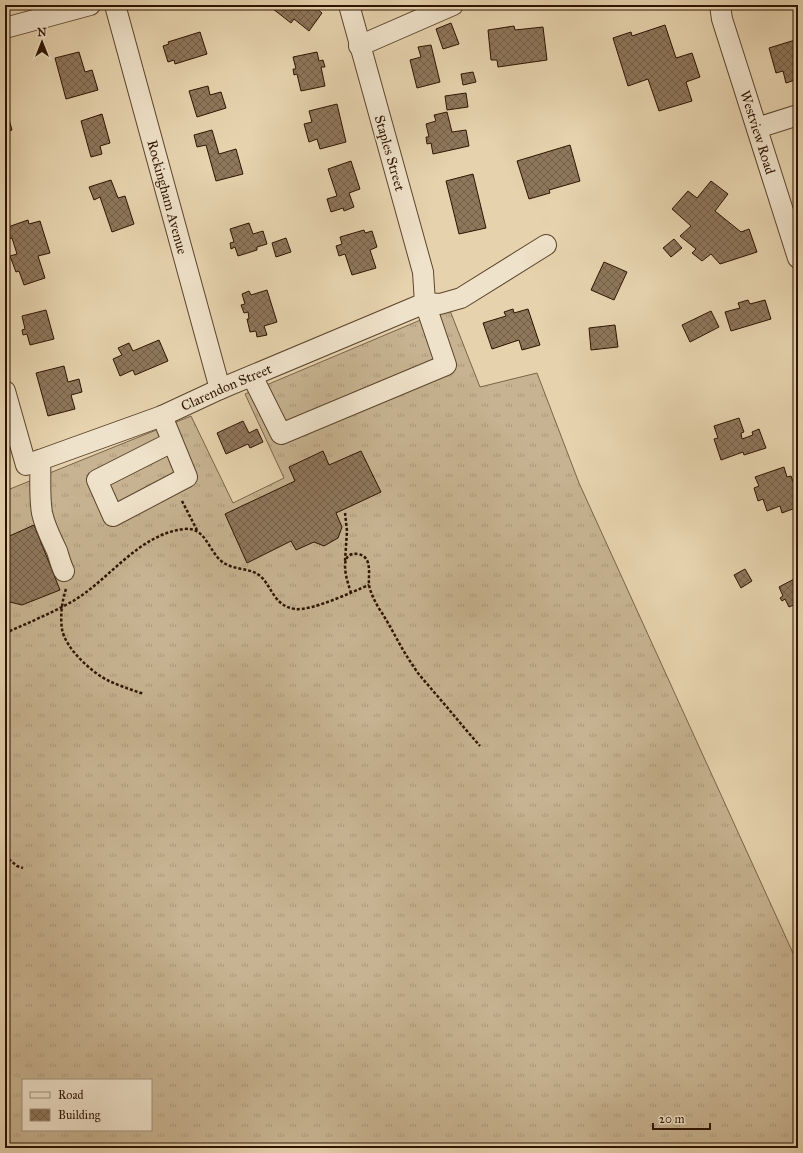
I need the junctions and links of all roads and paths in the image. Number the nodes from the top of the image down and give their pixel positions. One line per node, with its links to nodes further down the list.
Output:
1 (90, 5): 6 (street)
2 (115, 5): 14 (street, Rockingham Avenue)
3 (349, 5): 7 (street, Staples Street)
4 (453, 5): 7 (street)
5 (720, 5): 9 (street, Westview Road)
6 (5, 28)
7 (359, 46): 12 (street, Staples Street)
8 (798, 115): 9 (street)
9 (757, 128): 11 (street, Westview Road)
10 (546, 245): 12 (street)
11 (798, 258)
12 (425, 303): 13 (street, Clarendon Street); 13 (street, Staples Street)
13 (252, 376): 14 (street, Clarendon Street)
14 (220, 389): 16 (street, Clarendon Street)
15 (5, 391): 18 (street)
16 (162, 416): 17 (street); 18 (street, Clarendon Street)
17 (172, 442): 19 (street); 19 (street)
18 (33, 462): 23 (street)
19 (174, 484): 21 (path)
20 (345, 513): 22 (path)
21 (197, 530): 25 (path); 26 (path)
22 (345, 565): 24 (path); 25 (path)
23 (64, 571): 26 (path)
24 (369, 585): 25 (path); 29 (path)
25 (351, 593)
26 (62, 606): 27 (path); 28 (path)
27 (5, 633)
28 (144, 694)
29 (480, 746)
30 (5, 856): 31 (path)
31 (23, 868)

